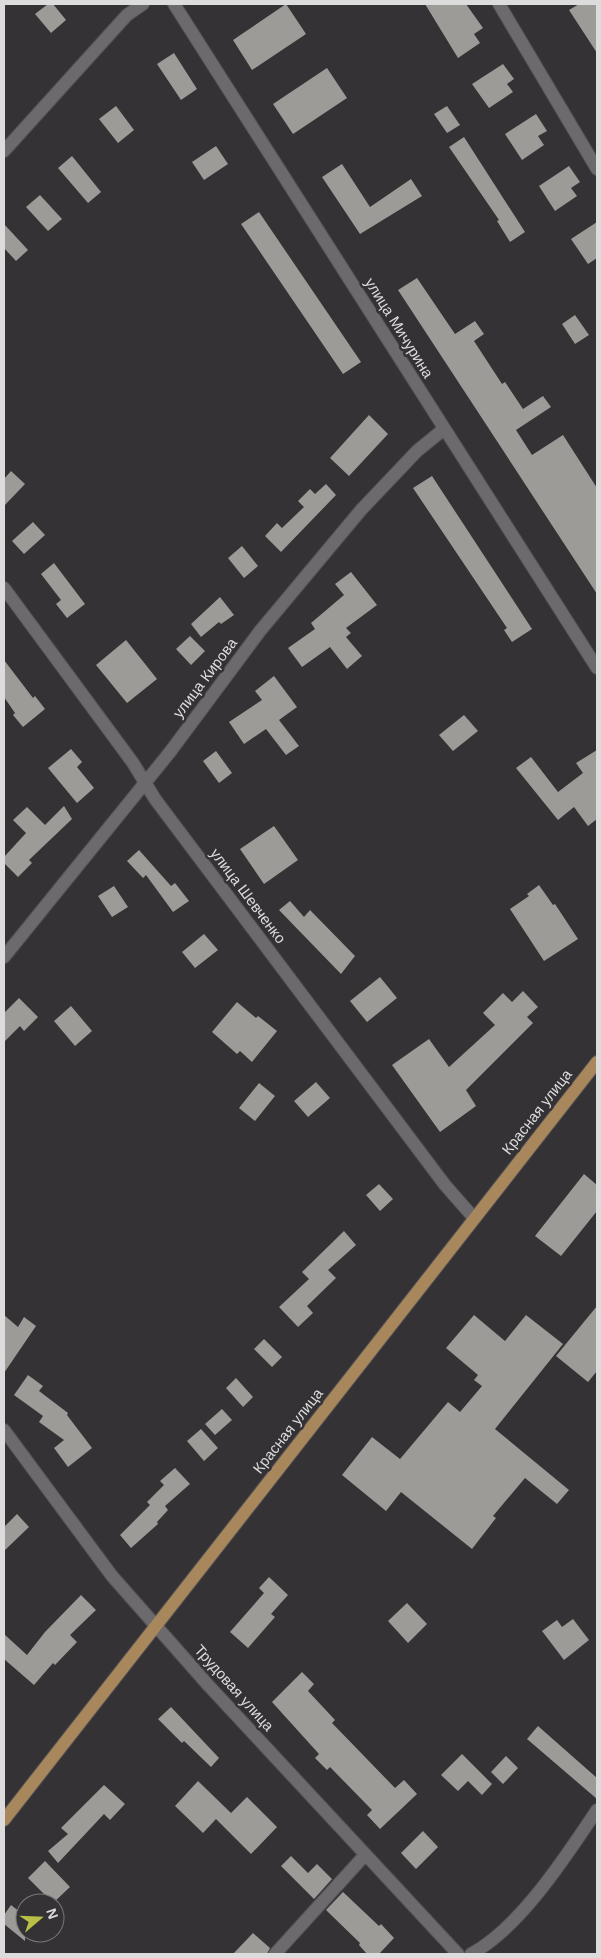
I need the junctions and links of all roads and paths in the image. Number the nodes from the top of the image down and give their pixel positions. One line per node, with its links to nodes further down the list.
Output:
1 (143, 4): 4 (street)
2 (174, 4): 6 (street, улица Мичурина)
3 (499, 4): 5 (street)
4 (4, 151)
5 (597, 169)
6 (444, 429): 8 (street, улица Мичурина); 9 (street, улица Кирова)
7 (4, 588): 9 (street, улица Шевченко)
8 (597, 668)
9 (144, 782): 10 (street, улица Кирова); 12 (street, улица Шевченко)
10 (4, 957)
11 (597, 1062): 12 (main road, Красная улица)
12 (474, 1218): 14 (main road, Красная улица)
13 (4, 1430): 14 (street, Трудовая улица)
14 (157, 1626): 16 (main road, Красная улица); 17 (street, Трудовая улица)
15 (597, 1810): 20 (street)
16 (4, 1820)
17 (365, 1855): 18 (street); 19 (street, Трудовая улица)
18 (275, 1954)
19 (458, 1954)
20 (472, 1954)

